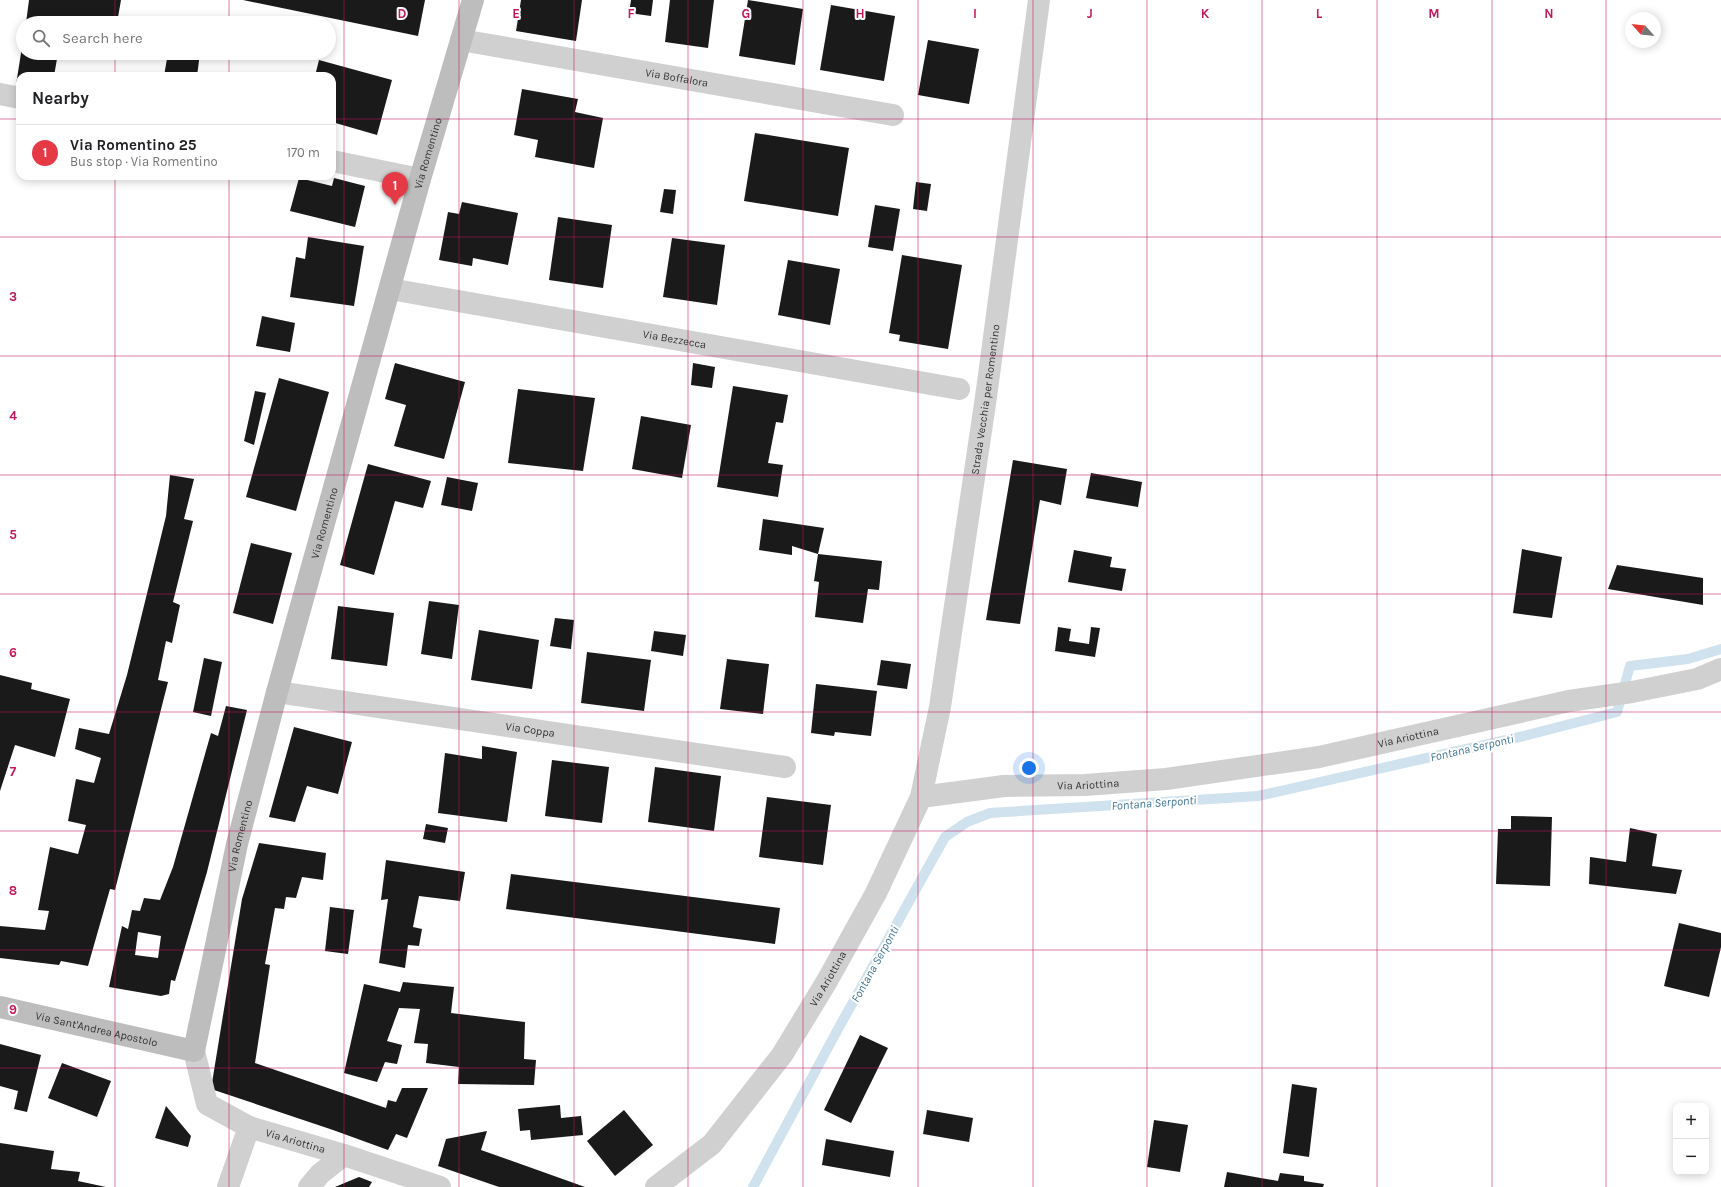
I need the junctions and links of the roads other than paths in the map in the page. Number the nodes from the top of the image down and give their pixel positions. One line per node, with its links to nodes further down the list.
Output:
1 (473, 0): 3 (street, Via Romentino)
2 (1039, 0): 14 (street, Strada Vecchia per Romentino)
3 (461, 40): 6 (street, Via Boffalora); 8 (street, Via Romentino)
4 (0, 94): 5 (street)
5 (16, 97)
6 (893, 115)
7 (336, 162): 8 (street)
8 (420, 179): 9 (street, Via Romentino)
9 (390, 289): 10 (street, Via Bezzecca); 12 (street, Via Romentino)
10 (959, 389)
11 (1721, 669): 14 (street, Via Ariottina)
12 (276, 692): 13 (street, Via Coppa); 16 (street, Via Romentino)
13 (785, 767)
14 (921, 797): 22 (street, Via Ariottina)
15 (0, 1007): 16 (street, Via Sant'Andrea Apostolo)
16 (194, 1051): 17 (street, Via Ariottina)
17 (249, 1127): 18 (street, Via Ariottina); 19 (street)
18 (344, 1155): 20 (street); 21 (street, Via Ariottina)
19 (228, 1187)
20 (309, 1187)
21 (440, 1187)
22 (656, 1187)

